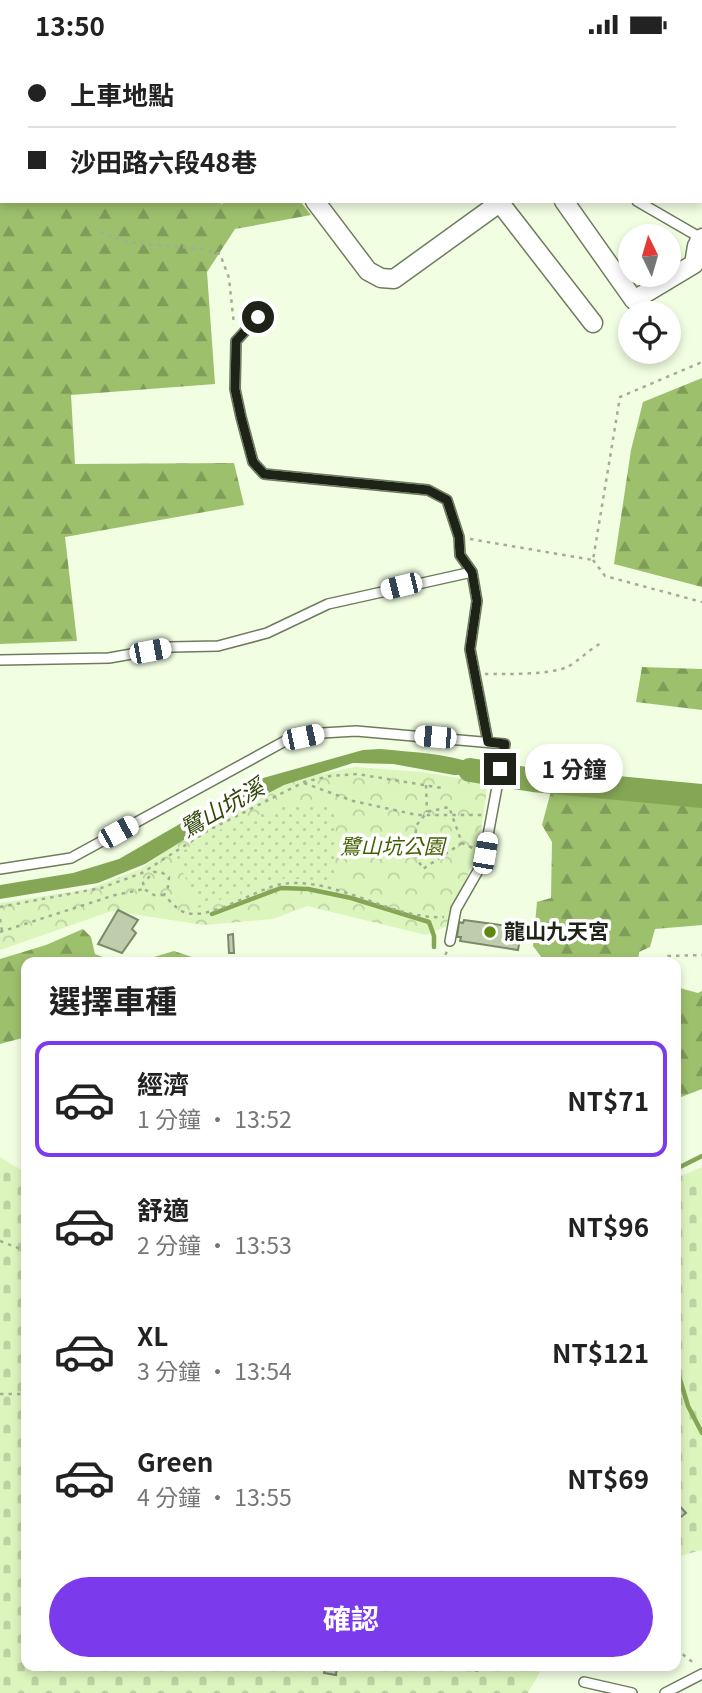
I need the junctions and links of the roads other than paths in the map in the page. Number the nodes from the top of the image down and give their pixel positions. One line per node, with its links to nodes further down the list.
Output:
1 (317, 203): 2 (street)
2 (500, 203)
3 (502, 203): 8 (street)
4 (565, 203): 6 (street)
5 (640, 203): 6 (lane)
6 (700, 244)
7 (258, 317): 9 (lane)
8 (593, 323)
9 (472, 572): 10 (lane); 11 (lane)
10 (0, 660)
11 (488, 742): 12 (lane); 13 (lane)
12 (0, 869)
13 (450, 941)
14 (702, 1672): 17 (lane)
15 (584, 1682): 16 (lane)
16 (632, 1693)
17 (665, 1693)

